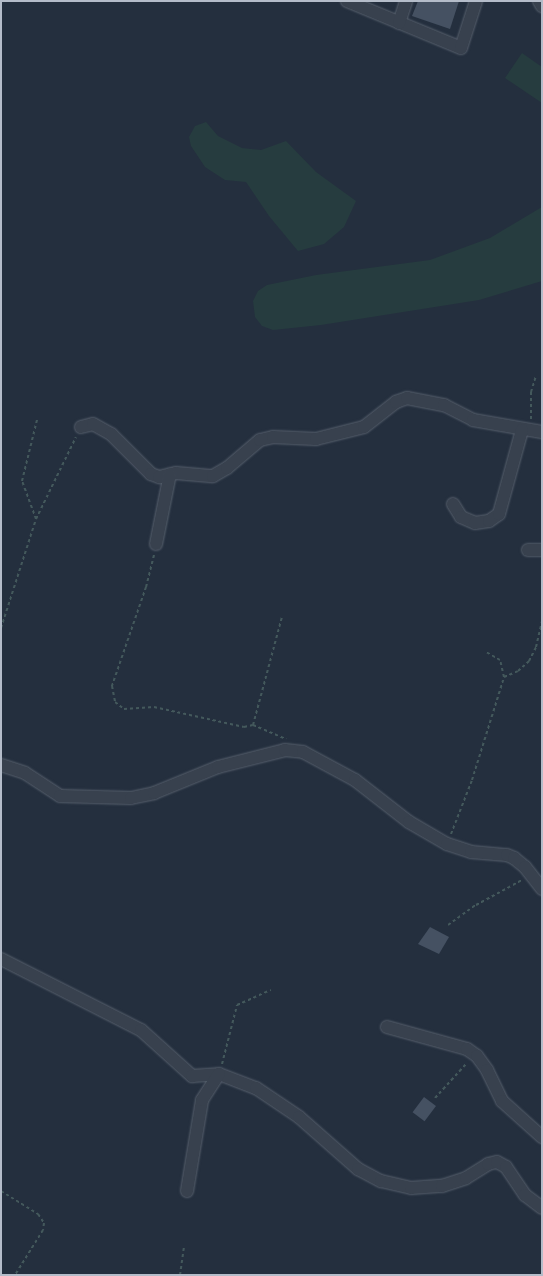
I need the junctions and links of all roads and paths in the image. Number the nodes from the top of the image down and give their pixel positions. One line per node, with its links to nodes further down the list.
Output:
1 (347, 1): 6 (street)
2 (406, 1): 6 (street)
3 (476, 1): 6 (street)
4 (539, 1): 5 (street)
5 (542, 6)
6 (399, 23)
7 (536, 376): 10 (path)
8 (37, 420): 14 (path)
9 (81, 427): 12 (street); 14 (path)
10 (525, 430): 11 (street); 12 (street); 13 (street)
11 (542, 432)
12 (170, 474): 15 (street)
13 (453, 504)
14 (36, 519): 20 (path)
15 (156, 544): 23 (path)
16 (528, 550): 17 (street)
17 (542, 550)
18 (282, 617): 23 (path)
19 (542, 622): 22 (path)
20 (1, 628)
21 (486, 652): 22 (path)
22 (504, 677): 26 (path)
23 (253, 725): 24 (path)
24 (291, 750): 25 (street); 26 (street)
25 (1, 765)
26 (446, 844): 27 (street)
27 (531, 874): 28 (street); 29 (path)
28 (542, 889)
29 (448, 925)
30 (1, 959): 34 (street)
31 (271, 990): 34 (path)
32 (387, 1027): 33 (street)
33 (477, 1056): 35 (path); 36 (street)
34 (219, 1074): 37 (street); 39 (street)
35 (436, 1098)
36 (542, 1137)
37 (187, 1191)
38 (1, 1192): 41 (path)
39 (542, 1208)
40 (184, 1246): 42 (path)
41 (15, 1275)
42 (180, 1275)

